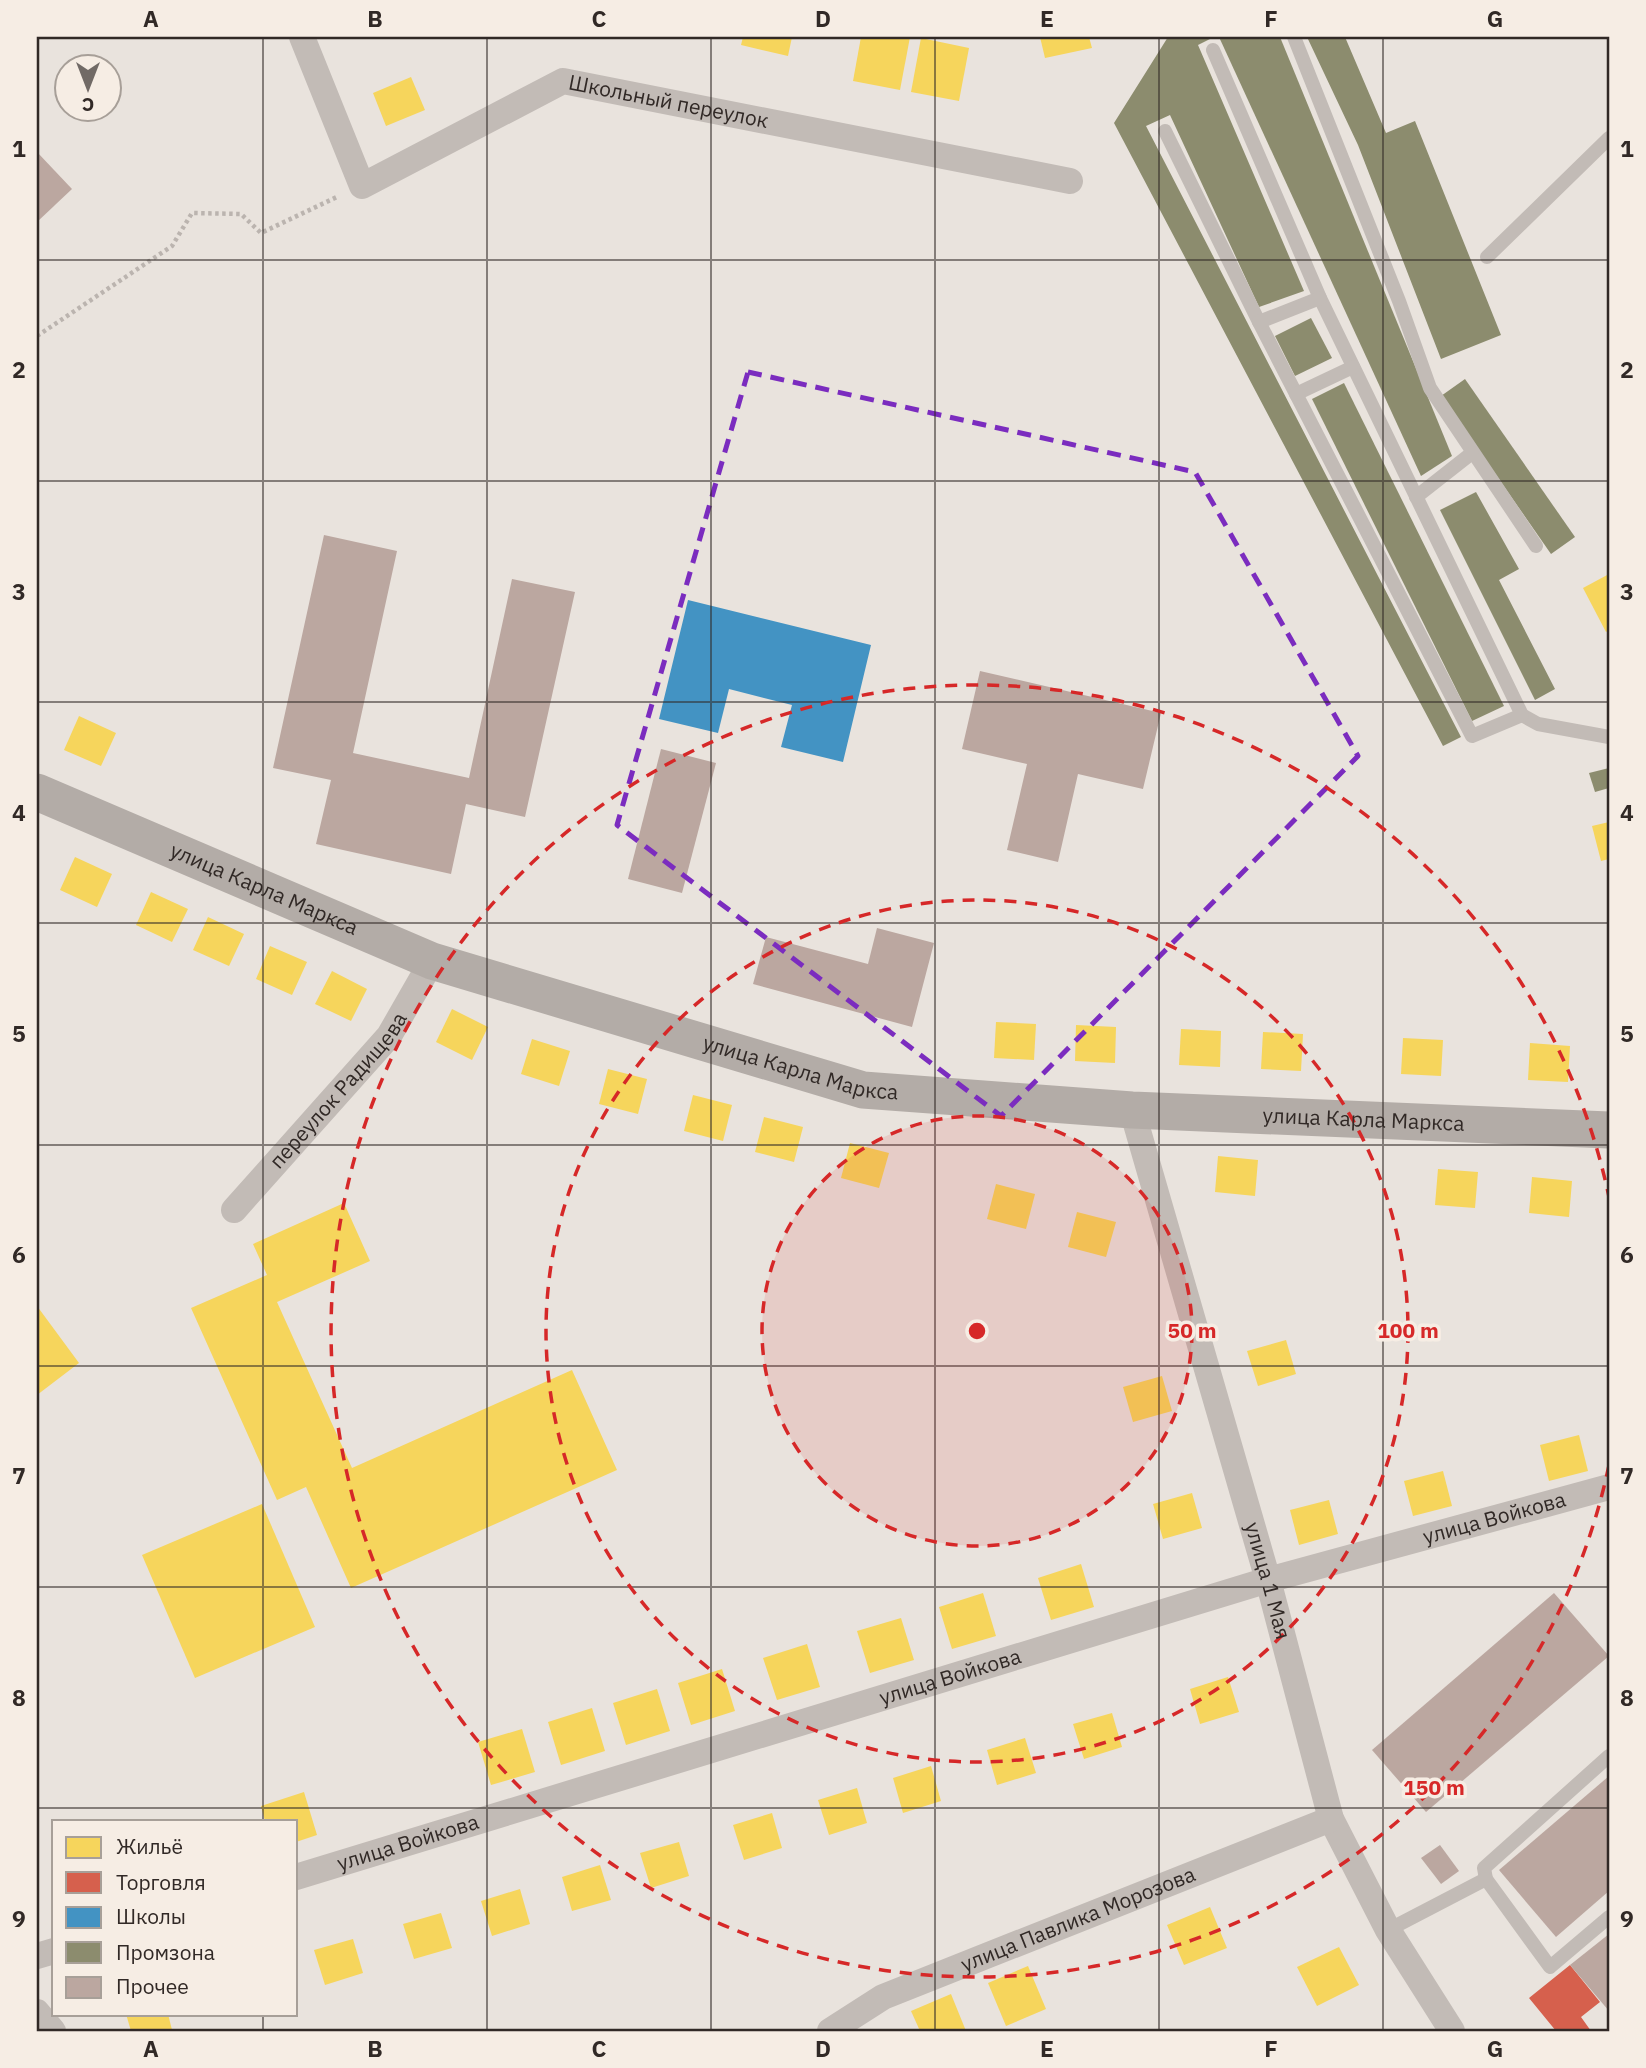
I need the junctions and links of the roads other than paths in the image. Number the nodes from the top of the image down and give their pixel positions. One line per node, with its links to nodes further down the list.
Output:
1 (302, 37): 6 (street, Школьный переулок)
2 (1294, 37): 12 (lane)
3 (1213, 50): 8 (lane)
4 (1165, 131): 9 (lane)
5 (1609, 138): 7 (lane)
6 (1070, 181)
7 (1487, 257)
8 (1320, 298): 9 (lane); 10 (lane)
9 (1259, 322): 11 (lane)
10 (1353, 367): 11 (lane); 13 (lane)
11 (1296, 394): 15 (lane)
12 (1472, 453): 13 (lane); 14 (lane)
13 (1416, 497): 15 (lane)
14 (1536, 546)
15 (1522, 715): 16 (lane)
16 (1609, 737)
17 (37, 792): 18 (street, улица Карла Маркса)
18 (432, 961): 19 (street, улица Карла Маркса); 21 (street, переулок Радищева)
19 (1132, 1110): 20 (street, улица Карла Маркса); 23 (street, улица 1 Мая)
20 (1609, 1130)
21 (234, 1210)
22 (1609, 1487): 23 (street, улица Войкова)
23 (1268, 1580): 25 (street, улица 1 Мая); 26 (street, улица Войкова)
24 (1609, 1756): 27 (lane)
25 (1331, 1819): 29 (street, улица 1 Мая); 32 (street, улица Павлика Морозова)
26 (298, 1876)
27 (1486, 1879): 28 (lane); 29 (lane)
28 (1609, 1917)
29 (1388, 1930): 33 (street, улица 1 Мая)
30 (37, 2012): 31 (street)
31 (53, 2031)
32 (830, 2031)
33 (1452, 2031)

